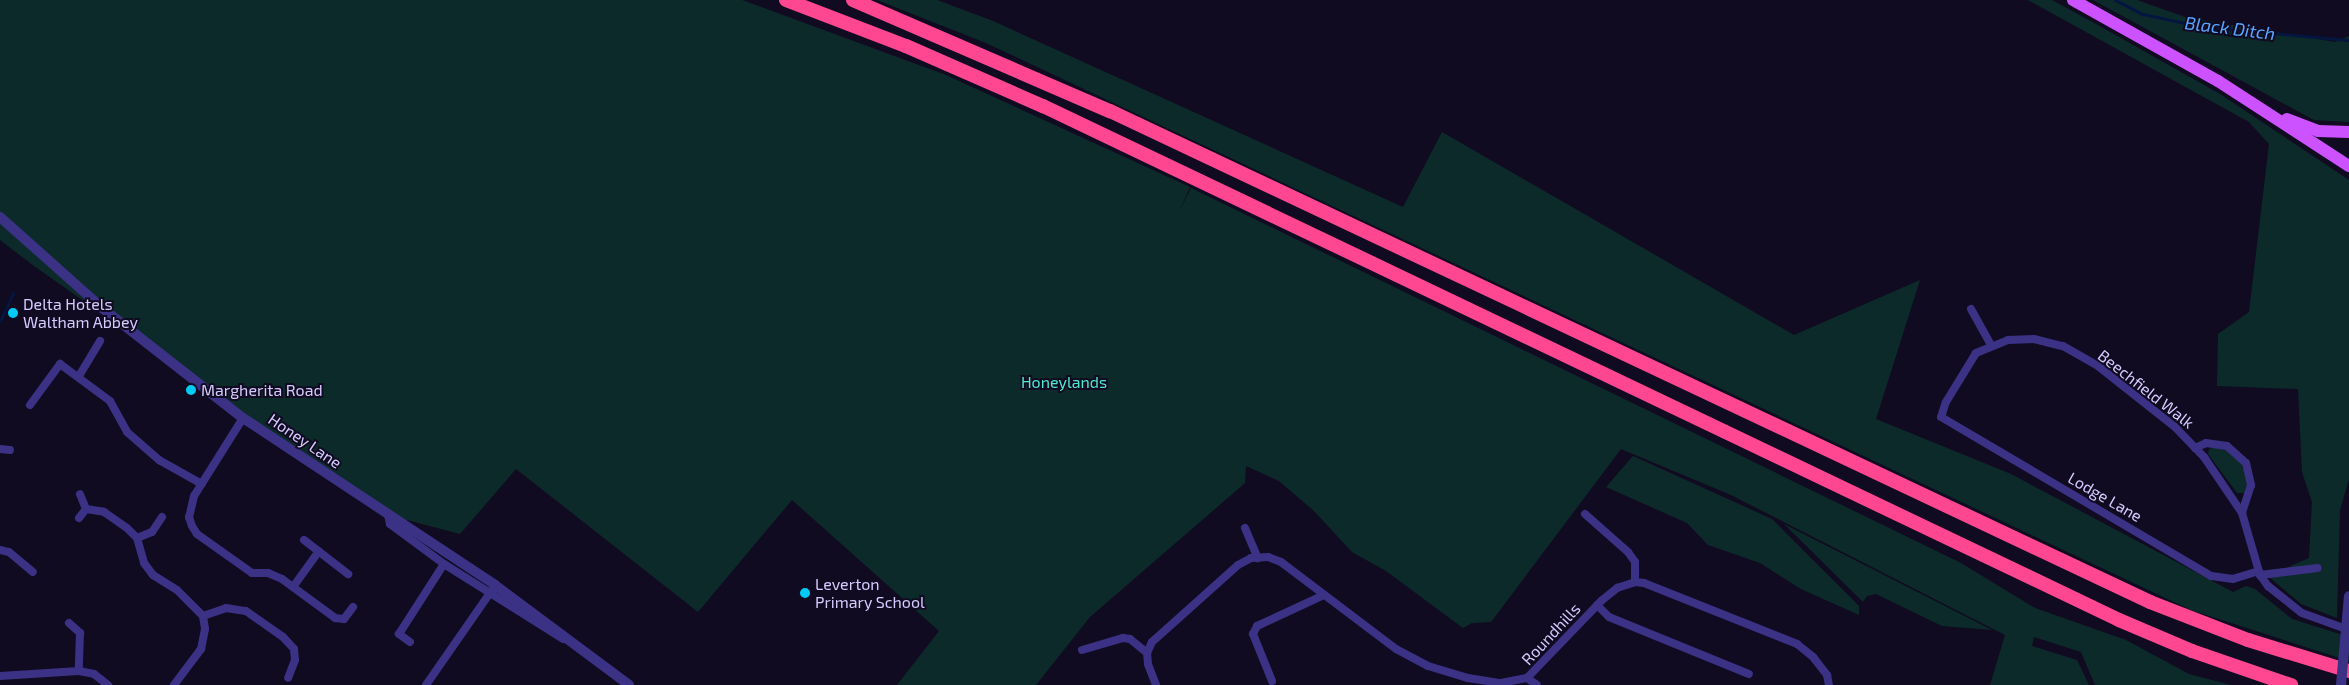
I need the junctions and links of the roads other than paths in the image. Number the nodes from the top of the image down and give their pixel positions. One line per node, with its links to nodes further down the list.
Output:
1 (786, 0): 63 (highway)
2 (853, 0): 50 (highway)
3 (2073, 0): 4 (main road)
4 (2259, 107): 5 (main road); 6 (main road)
5 (2349, 132)
6 (2349, 166)
7 (0, 217): 13 (street, Honey Lane)
8 (1971, 309): 10 (street)
9 (100, 341): 11 (street)
10 (1991, 345): 14 (street, Beechfield Walk); 34 (street, Lodge Lane)
11 (79, 376): 12 (street); 17 (street)
12 (30, 405)
13 (243, 418): 17 (street); 22 (street, Honey Lane)
14 (2196, 448): 21 (street, Beechfield Walk); 21 (street, Beechfield Walk)
15 (0, 449): 16 (street)
16 (10, 450)
17 (202, 484): 37 (street)
18 (80, 494): 19 (street)
19 (86, 509): 24 (street); 26 (street)
20 (1585, 514): 36 (street)
21 (2242, 514): 34 (street, Beechfield Walk)
22 (388, 515): 31 (street, Honey Lane); 38 (street, Honey Lane)
23 (162, 517): 26 (street)
24 (79, 518)
25 (1244, 528): 30 (street)
26 (137, 538): 43 (street)
27 (304, 540): 29 (street)
28 (0, 550): 33 (street)
29 (319, 551): 35 (street); 37 (street)
30 (1258, 558): 39 (street, Roundhills); 48 (street)
31 (444, 564): 38 (street, Honey Lane); 46 (street)
32 (2318, 568): 34 (street)
33 (33, 572)
34 (2260, 573): 45 (street, Beechfield Walk)
35 (348, 574)
36 (1636, 582): 41 (street, Roundhills); 62 (street)
37 (293, 587): 42 (street)
38 (493, 589): 58 (street); 59 (street, Honey Lane)
39 (1324, 595): 54 (street, Roundhills); 55 (street)
40 (2349, 596): 64 (street, bridge)
41 (1597, 605): 51 (street); 54 (street, Roundhills)
42 (353, 606)
43 (203, 616): 53 (street); 57 (street)
44 (68, 623): 49 (street)
45 (2349, 630)
46 (410, 642)
47 (1082, 650): 48 (street)
48 (1147, 653): 60 (street)
49 (80, 671): 52 (street); 56 (street)
50 (2349, 671)
51 (1750, 674)
52 (0, 676)
53 (288, 678)
54 (1528, 678): 61 (street)
55 (1272, 681)
56 (108, 685)
57 (174, 685)
58 (426, 685)
59 (629, 685)
60 (1156, 685)
61 (1537, 685)
62 (1829, 685)
63 (2291, 685)
64 (2341, 685)

